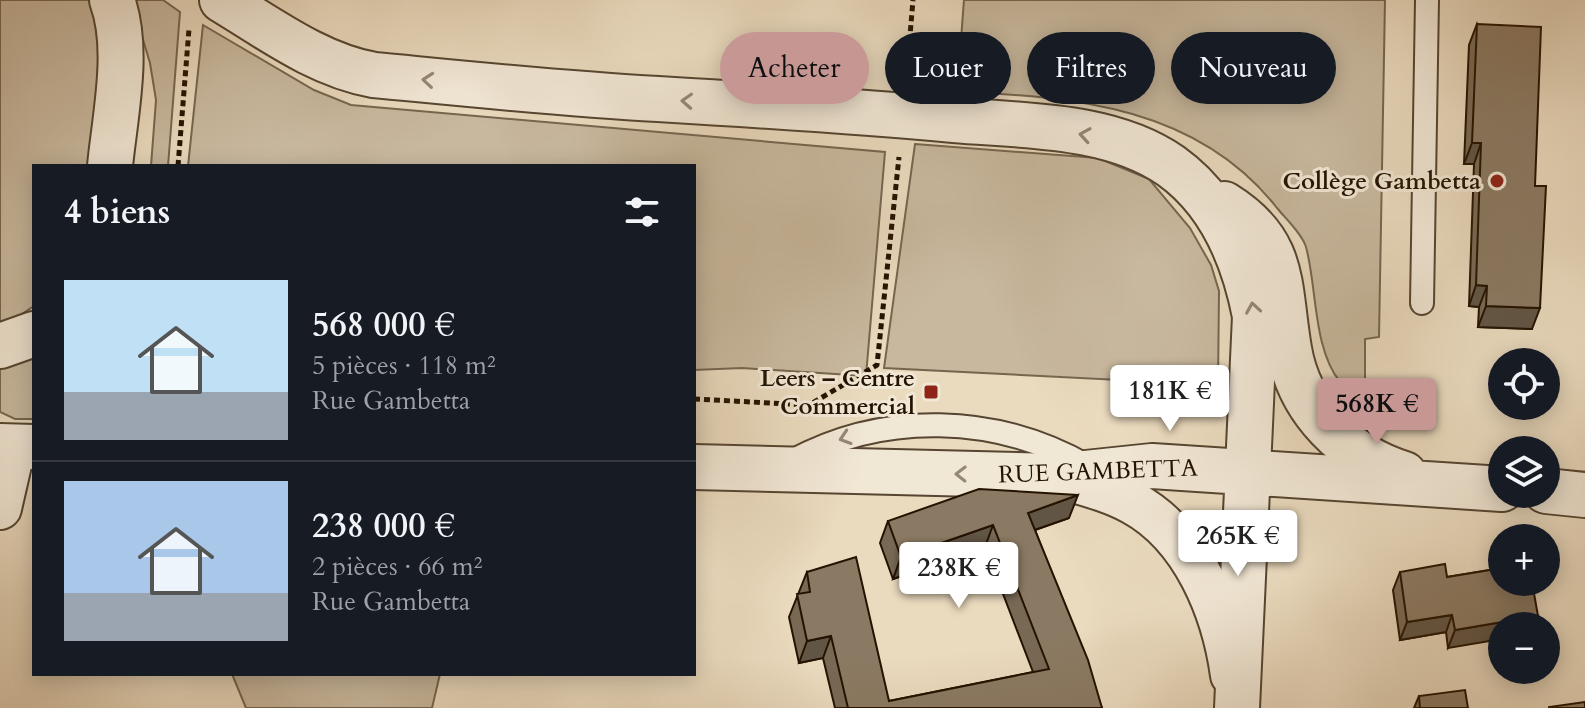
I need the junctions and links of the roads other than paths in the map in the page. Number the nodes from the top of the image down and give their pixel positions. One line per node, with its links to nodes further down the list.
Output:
1 (1427, 0): 7 (lane)
2 (115, 8): 4 (street); 5 (street)
3 (206, 8): 6 (street, one-way to 3)
4 (110, 164)
5 (132, 164)
6 (1197, 189): 13 (street, one-way to 6); 16 (street)
7 (1422, 303)
8 (32, 335): 9 (street)
9 (0, 346)
10 (16, 447): 22 (street)
11 (696, 452): 14 (street)
12 (696, 467): 14 (street, RUE GAMBETTA)
13 (1247, 469): 15 (street, RUE GAMBETTA); 16 (street, RUE GAMBETTA); 23 (street)
14 (775, 470): 15 (street, RUE GAMBETTA, one-way to 14)
15 (1076, 474): 23 (street)
16 (1440, 486): 18 (street, RUE GAMBETTA)
17 (1585, 486): 19 (street)
18 (1488, 488)
19 (1560, 489)
20 (1560, 492): 21 (street)
21 (1585, 495)
22 (0, 508)
23 (1236, 708)

